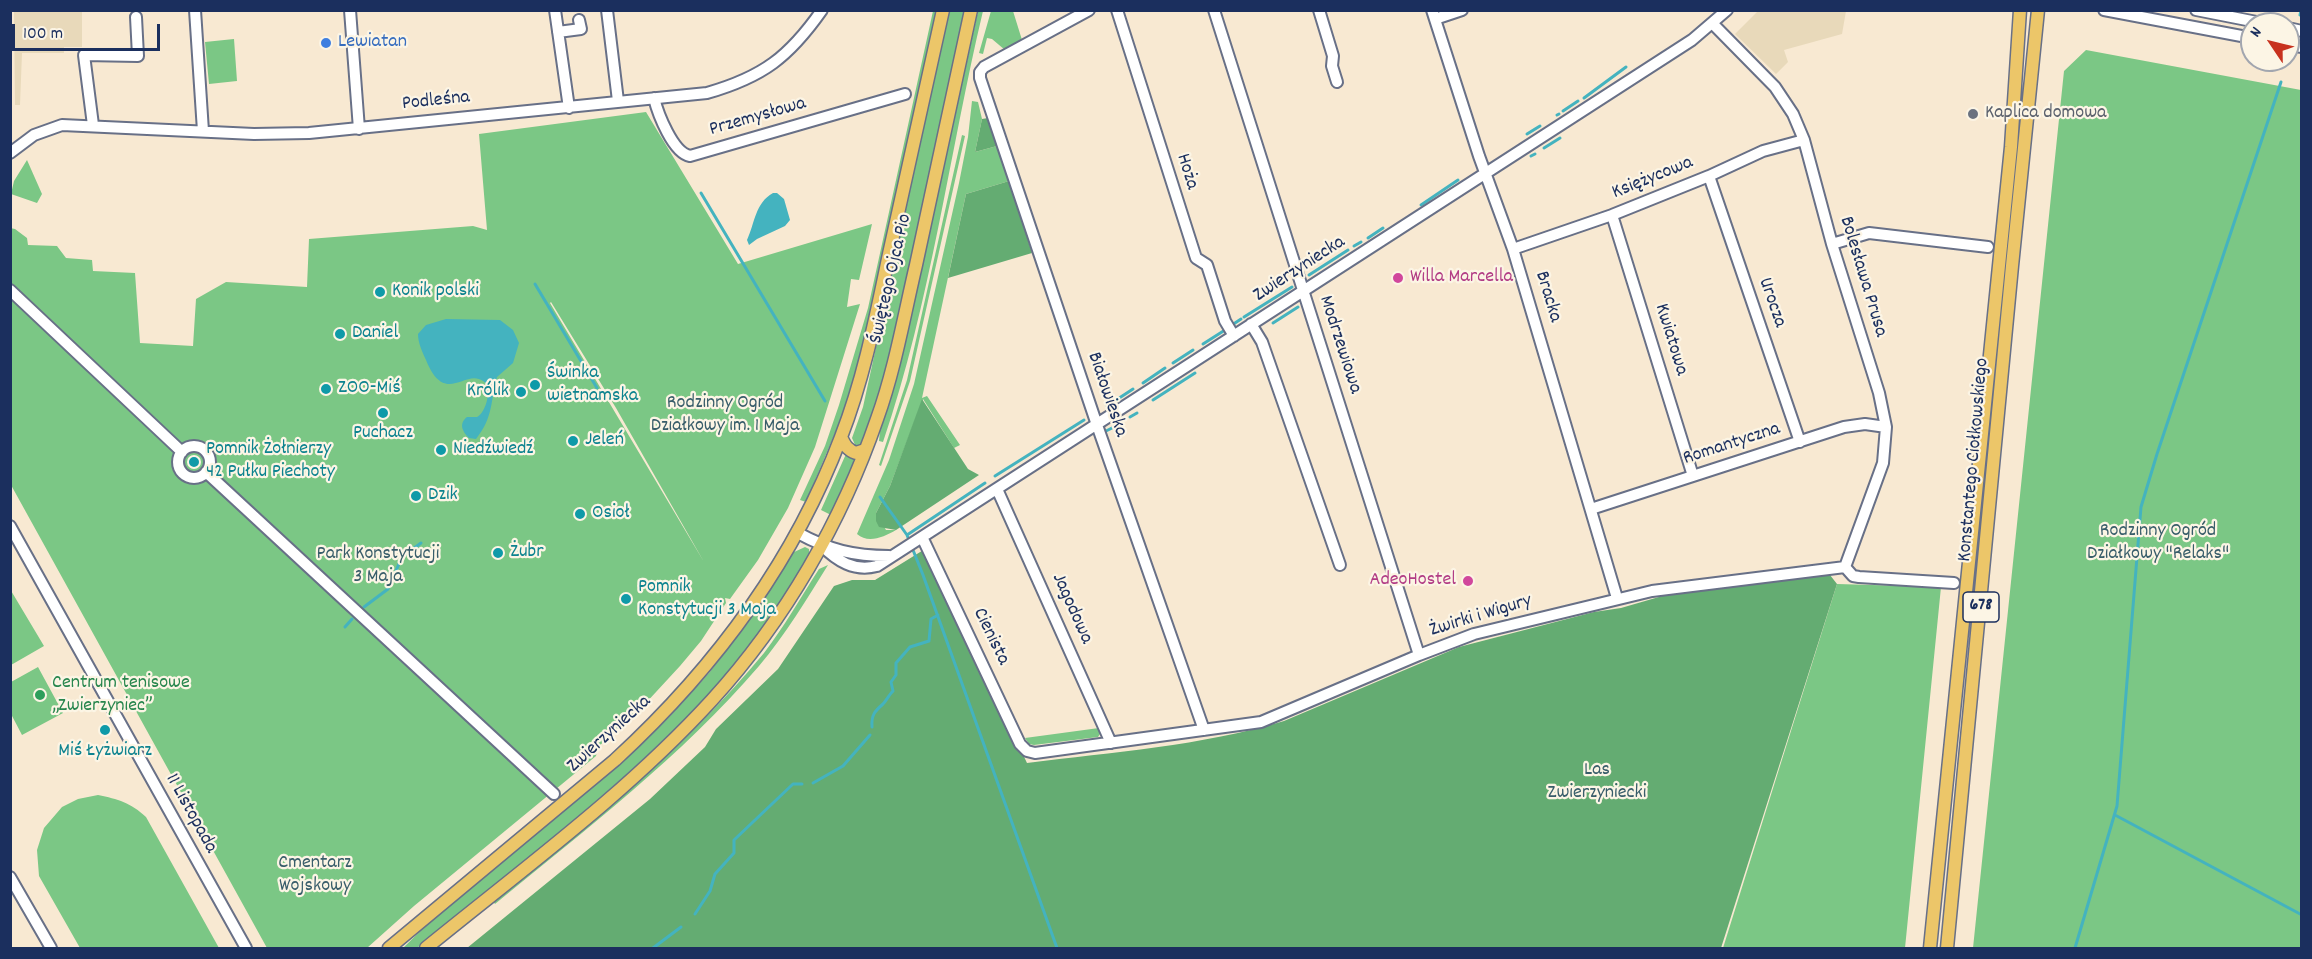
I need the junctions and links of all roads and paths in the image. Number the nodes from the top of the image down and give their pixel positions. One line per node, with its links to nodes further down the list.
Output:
1 (195, 10): 34 (street)
2 (350, 10): 33 (street)
3 (555, 10): 23 (street)
4 (607, 10): 30 (street)
5 (822, 10): 29 (street, Podleśna)
6 (943, 10): 51 (main road, Świętego Ojca Pio)
7 (971, 10): 53 (main road, Świętego Ojca Pio)
8 (1089, 10): 49 (street, Białowieska)
9 (1117, 10): 48 (street, Hoża)
10 (1214, 10): 46 (street, Modrzewiowa)
11 (1319, 10): 27 (street)
12 (1462, 10): 18 (street)
13 (1727, 10): 22 (street, Zwierzyniecka)
14 (2020, 10): 25 (main road, Konstantego Ciołkowskiego / 678)
15 (2038, 10): 26 (main road, Konstantego Ciołkowskiego / 678)
16 (2104, 10): 24 (street)
17 (2196, 10): 20 (street)
18 (1433, 15): 39 (street, Bracka)
19 (136, 17): 32 (street)
20 (2240, 19)
21 (579, 20): 23 (street)
22 (1713, 24): 36 (street, Bolesława Prusa); 39 (street, Zwierzyniecka)
23 (558, 32): 31 (street)
24 (2240, 36)
25 (2018, 43): 26 (main road); 77 (main road, Konstantego Ciołkowskiego / 678)
26 (2034, 46): 78 (main road, Konstantego Ciołkowskiego / 678)
27 (1337, 82)
28 (904, 94): 29 (street, Przemysłowa)
29 (654, 98): 30 (street, Podleśna)
30 (618, 101): 31 (street, Podleśna)
31 (569, 108): 33 (street, Podleśna)
32 (93, 125): 34 (street, Podleśna); 35 (street, Podleśna)
33 (359, 129): 34 (street, Podleśna)
34 (203, 131)
35 (26, 140): 37 (street, Podleśna); 38 (street)
36 (1804, 140): 40 (street, Księżycowa); 42 (street, Bolesława Prusa)
37 (10, 153)
38 (10, 164)
39 (1487, 173): 44 (street, Bracka); 46 (street, Zwierzyniecka)
40 (1709, 176): 41 (street, Księżycowa); 52 (street, Urocza)
41 (1612, 215): 44 (street, Księżycowa); 56 (street, Kwiatowa)
42 (1832, 244): 43 (street); 50 (street, Bolesława Prusa)
43 (1988, 248)
44 (1514, 249): 58 (street, Bracka)
45 (10, 290): 54 (street)
46 (1303, 291): 47 (street, Zwierzyniecka); 67 (street, Modrzewiowa)
47 (1251, 324): 48 (street, Zwierzyniecka); 63 (street)
48 (1234, 336): 49 (street, Zwierzyniecka)
49 (1097, 425): 57 (street, Zwierzyniecka); 68 (street, Białowieska)
50 (1886, 427): 52 (street, Romantyczna); 64 (street, Bolesława Prusa)
51 (841, 437): 53 (main road); 60 (main road, Świętego Ojca Pio)
52 (1800, 442): 56 (street, Romantyczna)
53 (865, 450): 62 (main road, Świętego Ojca Pio)
54 (182, 452): 55 (street); 55 (street)
55 (210, 476): 71 (street)
56 (1694, 476): 58 (street, Romantyczna)
57 (997, 489): 61 (street, Zwierzyniecka); 69 (street, Jagodowa)
58 (1591, 508): 66 (street, Bracka)
59 (10, 526): 74 (street, 11 Listopada)
60 (798, 533): 62 (street, Zwierzyniecka); 75 (main road, Zwierzyniecka)
61 (920, 539): 62 (street, Zwierzyniecka); 70 (street, Cienista)
62 (821, 545): 76 (main road)
63 (1340, 566)
64 (1845, 567): 65 (street, Żwirki i Wigury); 66 (street, Żwirki i Wigury)
65 (1954, 582)
66 (1617, 598): 67 (street, Żwirki i Wigury)
67 (1419, 655): 68 (street, Żwirki i Wigury)
68 (1204, 730): 69 (street, Żwirki i Wigury)
69 (1111, 743): 70 (street, Żwirki i Wigury)
70 (1027, 751)
71 (554, 794)
72 (10, 877): 73 (street)
73 (51, 948)
74 (244, 948)
75 (389, 948)
76 (426, 948)
77 (1930, 948)
78 (1947, 948)

